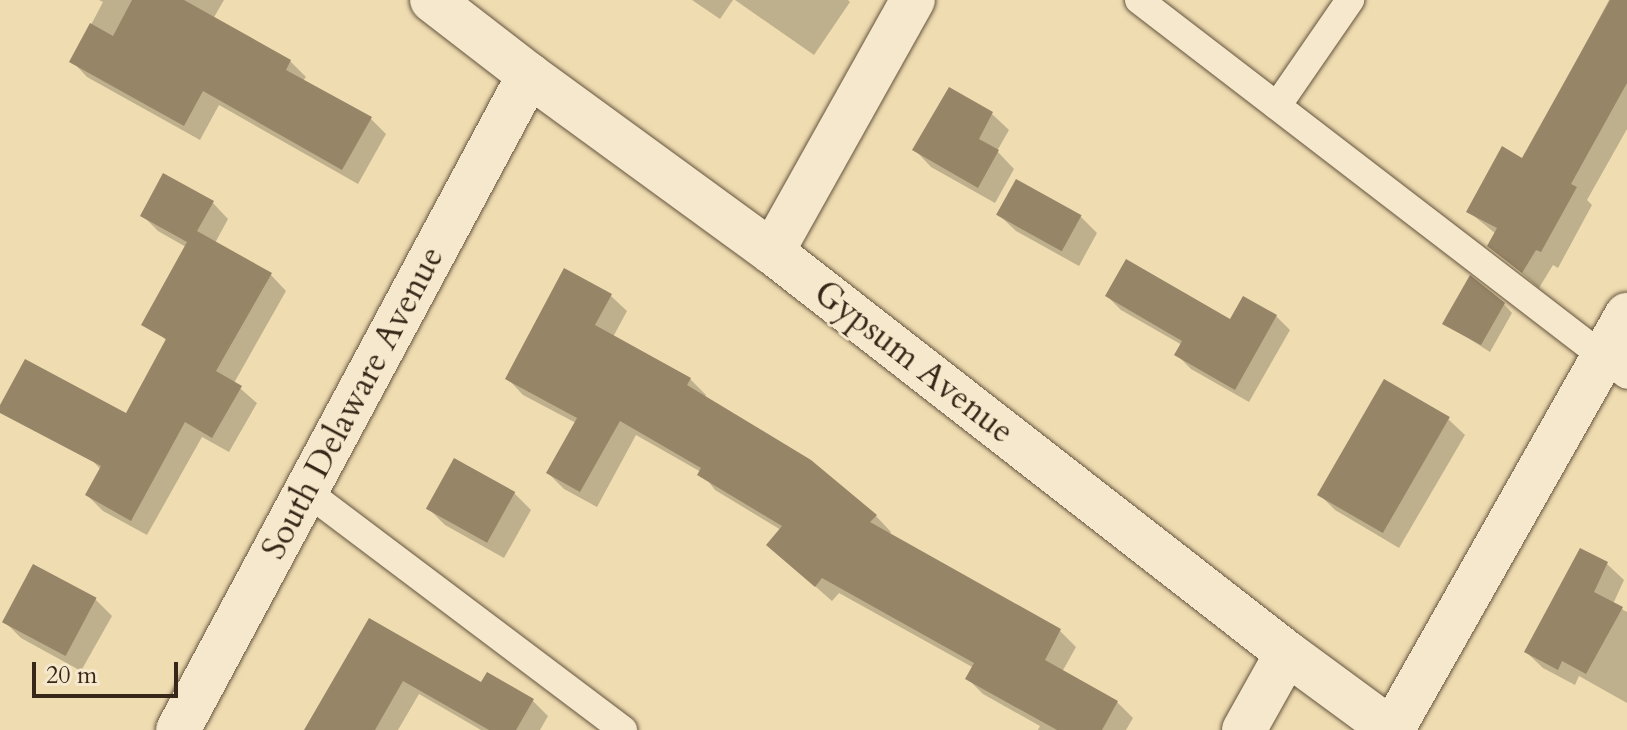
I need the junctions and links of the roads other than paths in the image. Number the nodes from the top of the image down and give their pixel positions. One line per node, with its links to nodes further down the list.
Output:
1 (432, 0): 5 (street, Gypsum Avenue)
2 (913, 0): 7 (street)
3 (1139, 0): 6 (lane)
4 (1350, 0): 6 (lane)
5 (529, 75): 7 (street, Gypsum Avenue); 10 (street, South Delaware Avenue)
6 (1277, 106): 9 (lane)
7 (772, 252): 11 (street, Gypsum Avenue)
8 (1627, 315): 9 (street)
9 (1615, 366): 15 (street)
10 (306, 491): 12 (street, South Delaware Avenue); 13 (lane)
11 (1287, 653): 14 (street); 15 (street, Gypsum Avenue)
12 (178, 730)
13 (623, 730)
14 (1244, 730)
15 (1392, 730)

